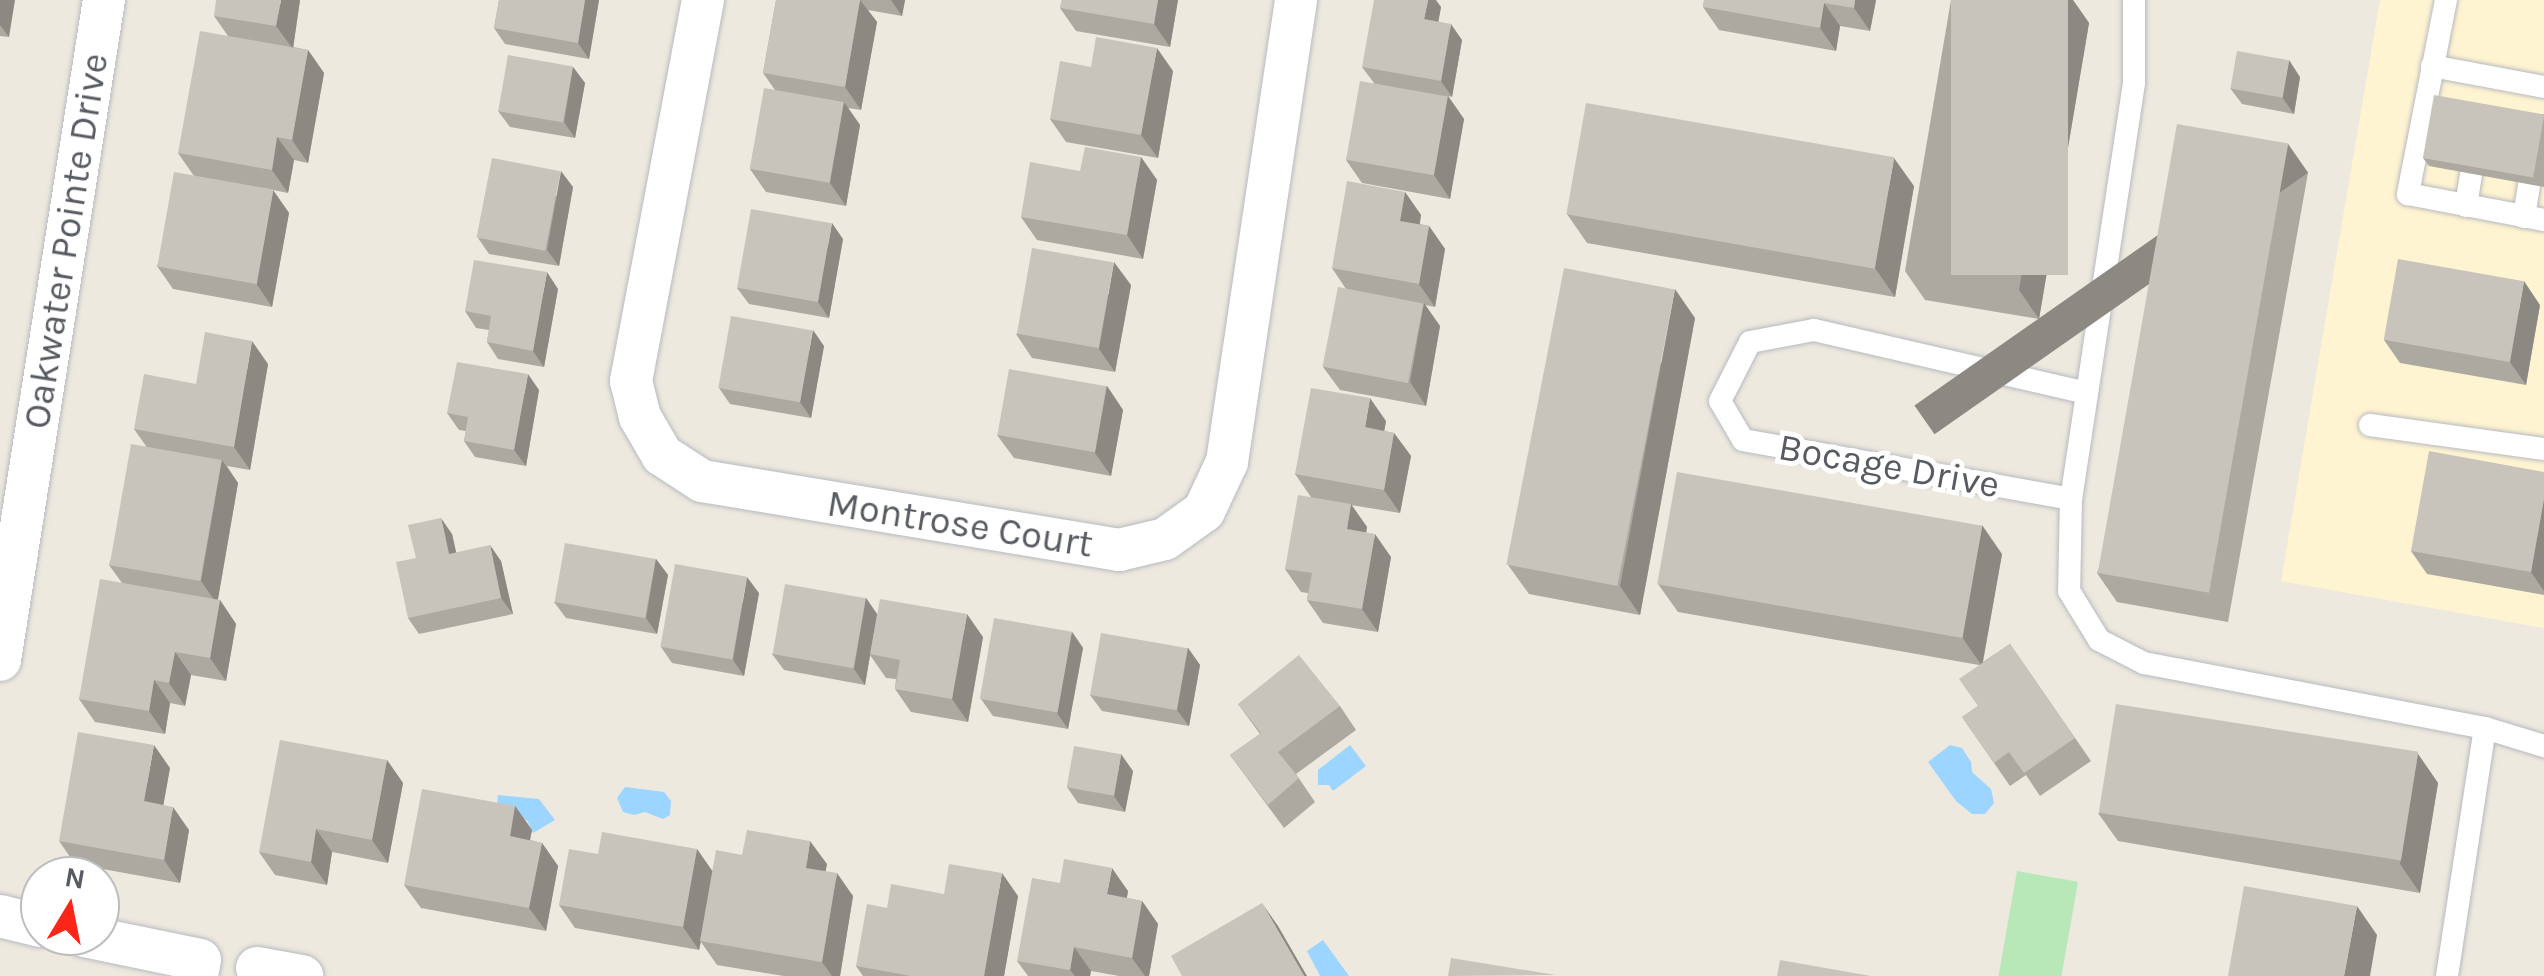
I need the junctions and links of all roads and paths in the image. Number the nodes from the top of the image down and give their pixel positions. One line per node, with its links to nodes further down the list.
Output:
1 (104, 0): 16 (street, Oakwater Pointe Drive)
2 (703, 0): 3 (street, Montrose Court)
3 (1296, 0)
4 (2134, 0): 12 (lane)
5 (2446, 0): 6 (lane)
6 (2432, 66): 7 (lane); 10 (lane)
7 (2543, 100)
8 (2471, 174): 10 (lane)
9 (2529, 184): 11 (lane)
10 (2466, 206): 11 (lane)
11 (2534, 218)
12 (2087, 393): 15 (lane); 15 (lane, Bocage Drive)
13 (2370, 425): 14 (lane)
14 (2544, 449)
15 (2071, 499): 17 (lane)
16 (0, 660)
17 (2484, 728): 18 (lane); 23 (lane)
18 (2544, 746)
19 (120, 946): 20 (street)
20 (199, 968)
21 (257, 968): 22 (street)
22 (302, 976)
23 (2447, 976)

